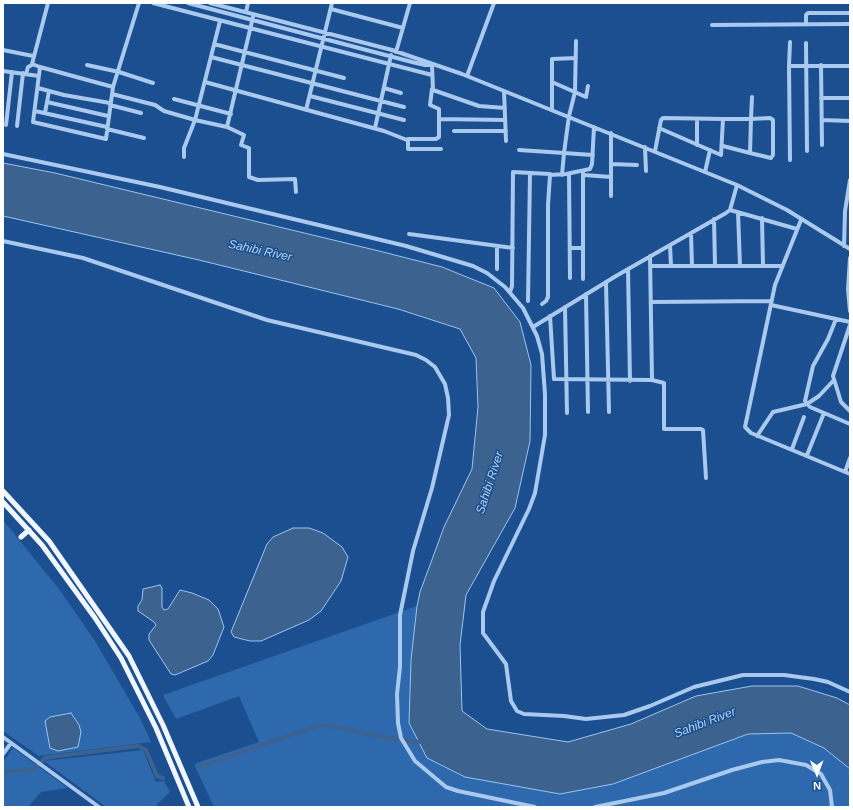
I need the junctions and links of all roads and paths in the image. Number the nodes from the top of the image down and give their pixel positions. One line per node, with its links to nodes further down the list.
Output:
1 (48, 3): 32 (street)
2 (139, 3): 49 (street)
3 (153, 3): 15 (street)
4 (188, 3): 16 (street)
5 (210, 3): 10 (street)
6 (248, 3): 12 (street)
7 (332, 3): 11 (street)
8 (410, 3): 21 (street)
9 (494, 3): 53 (street)
10 (229, 5): 12 (street)
11 (331, 9): 21 (street); 22 (street)
12 (246, 12): 14 (street)
13 (850, 13): 17 (street)
14 (254, 14): 16 (street); 22 (street)
15 (220, 20): 20 (street); 27 (street)
16 (253, 20): 20 (street); 23 (street)
17 (806, 24): 18 (street); 19 (street)
18 (850, 24)
19 (712, 25)
20 (251, 28): 28 (street); 31 (street)
21 (403, 28): 30 (street)
22 (324, 33): 23 (street); 30 (street)
23 (323, 39): 28 (street); 34 (street)
24 (576, 41): 35 (street)
25 (790, 42): 43 (street)
26 (806, 43): 41 (street)
27 (214, 44): 31 (street); 33 (street)
28 (321, 46): 36 (street); 46 (street)
29 (3, 50): 32 (street)
30 (394, 51): 34 (street); 40 (street)
31 (246, 52): 39 (street); 46 (street)
32 (33, 56): 37 (street)
33 (211, 57): 39 (street); 55 (street)
34 (391, 57): 36 (street); 40 (street)
35 (576, 58): 56 (street); 67 (street)
36 (390, 64): 51 (street); 62 (street)
37 (32, 65): 45 (street); 50 (street)
38 (87, 65): 49 (street)
39 (243, 65): 58 (street); 65 (street)
40 (433, 65): 51 (street); 53 (street)
41 (806, 65): 42 (street); 43 (street); 120 (street)
42 (821, 65): 44 (street); 72 (street)
43 (789, 66): 126 (street)
44 (850, 66)
45 (40, 67): 52 (street); 60 (street)
46 (316, 70): 54 (street); 58 (street)
47 (3, 71): 48 (street)
48 (12, 72): 50 (street); 99 (street)
49 (118, 72): 57 (street); 60 (street)
50 (25, 73): 52 (street); 100 (street)
51 (432, 75): 63 (street)
52 (39, 76): 61 (street)
53 (467, 76): 66 (street)
54 (344, 78)
55 (205, 82): 65 (street); 78 (street)
56 (552, 82): 67 (street); 82 (street)
57 (153, 83)
58 (313, 83): 70 (street); 75 (street)
59 (588, 86): 67 (street)
60 (113, 87): 69 (street)
61 (38, 88): 64 (street); 83 (street)
62 (384, 88): 68 (street); 75 (street)
63 (432, 89): 80 (street); 91 (street)
64 (49, 91): 76 (street); 77 (street)
65 (236, 91): 81 (street); 87 (street)
66 (504, 91): 80 (street); 82 (street)
67 (575, 92): 89 (street)
68 (401, 93)
69 (112, 94): 77 (street); 94 (street)
70 (310, 96): 81 (street); 86 (street)
71 (752, 97): 90 (street)
72 (821, 98): 73 (street); 97 (street)
73 (850, 98)
74 (174, 99): 78 (street)
75 (381, 100): 79 (street); 86 (street)
76 (47, 102): 84 (street); 88 (street)
77 (110, 104): 85 (street); 88 (street)
78 (199, 105): 87 (street); 94 (street)
79 (404, 107)
80 (505, 108): 96 (street)
81 (306, 110): 104 (street)
82 (552, 110): 89 (street)
83 (35, 111): 84 (street); 103 (street)
84 (45, 113): 103 (street)
85 (140, 113)
86 (378, 113): 95 (street); 104 (street)
87 (231, 114): 101 (street)
88 (108, 116): 103 (street)
89 (569, 116): 102 (street); 121 (street)
90 (752, 118): 93 (street); 122 (street); 122 (street)
91 (439, 119): 96 (street); 110 (street)
92 (697, 119): 93 (street); 105 (street); 112 (street)
93 (723, 119): 113 (street)
94 (195, 120): 101 (street); 125 (street)
95 (404, 120)
96 (506, 120): 106 (street)
97 (822, 120): 98 (street); 114 (street)
98 (850, 121)
99 (6, 125)
100 (17, 126)
101 (227, 127): 139 (street)
102 (594, 127): 108 (street); 124 (street)
103 (107, 128): 109 (street)
104 (375, 128): 110 (street)
105 (659, 128): 112 (street); 119 (street)
106 (506, 131): 107 (street); 111 (street)
107 (454, 132)
108 (611, 133): 115 (street); 127 (street)
109 (144, 138)
110 (407, 140): 116 (street)
111 (506, 141)
112 (697, 145): 118 (street)
113 (723, 146): 118 (street); 122 (street)
114 (822, 146)
115 (645, 147): 119 (street); 129 (street)
116 (441, 149)
117 (519, 150): 121 (street)
118 (710, 150): 130 (street)
119 (655, 151): 130 (street)
120 (807, 151)
121 (564, 153): 124 (street); 135 (street)
122 (750, 153)
123 (3, 154): 172 (street)
124 (593, 155): 132 (street)
125 (184, 157)
126 (790, 160)
127 (611, 164): 128 (street); 136 (street)
128 (637, 165)
129 (646, 171)
130 (705, 172): 138 (street)
131 (530, 173): 133 (street); 154 (street); 174 (street)
132 (583, 173): 134 (street); 136 (street); 156 (street)
133 (550, 174): 135 (street); 177 (street)
134 (569, 174): 135 (street); 155 (street)
135 (562, 175)
136 (611, 177): 141 (street)
137 (850, 180): 140 (street)
138 (737, 185): 142 (street); 146 (street)
139 (296, 192)
140 (849, 193): 153 (street)
141 (611, 196)
142 (730, 210): 143 (street); 145 (street)
143 (738, 212): 144 (street); 164 (street)
144 (762, 218): 147 (street); 165 (street)
145 (714, 219): 148 (street); 163 (street)
146 (801, 220): 147 (street); 153 (street)
147 (797, 229): 166 (street)
148 (691, 233): 151 (street); 162 (street)
149 (409, 234): 152 (street)
150 (3, 241): 216 (street)
151 (670, 245): 158 (street); 161 (street)
152 (497, 246): 154 (street); 167 (street)
153 (844, 246): 157 (street)
154 (513, 248): 172 (street)
155 (571, 248): 156 (street); 169 (street)
156 (583, 248): 170 (street)
157 (850, 249)
158 (650, 256): 160 (street); 168 (street)
159 (850, 258): 179 (street)
160 (650, 266): 161 (street); 175 (street)
161 (671, 266): 162 (street)
162 (692, 266): 163 (street)
163 (715, 266): 164 (street)
164 (740, 266): 165 (street)
165 (763, 266): 166 (street)
166 (781, 266): 176 (street)
167 (497, 269)
168 (628, 269): 171 (street); 189 (street)
169 (570, 278)
170 (583, 279)
171 (606, 283): 173 (street); 186 (street)
172 (510, 292): 183 (street)
173 (586, 294): 178 (street); 184 (street)
174 (528, 300)
175 (651, 302): 176 (street); 187 (street)
176 (771, 303): 181 (street); 198 (street)
177 (542, 304)
178 (565, 307): 180 (street); 185 (street)
179 (850, 311)
180 (550, 316): 183 (street); 185 (street)
181 (836, 319): 182 (street); 190 (street)
182 (850, 323): 188 (street)
183 (533, 327): 209 (street)
184 (587, 379): 185 (street); 186 (street); 192 (street)
185 (568, 380): 194 (street)
186 (609, 380): 189 (street); 193 (street)
187 (652, 380): 189 (street); 204 (street)
188 (834, 380): 190 (street); 191 (street)
189 (630, 381)
190 (806, 404): 195 (street); 198 (street)
191 (850, 411)
192 (588, 412)
193 (609, 412)
194 (567, 413)
195 (824, 413): 197 (street); 200 (street)
196 (804, 417): 199 (street)
197 (850, 424)
198 (758, 436): 199 (street)
199 (792, 449): 200 (street)
200 (807, 455): 202 (street)
201 (850, 458): 202 (street)
202 (845, 472): 203 (street)
203 (850, 474)
204 (706, 478)
205 (3, 491): 215 (main road)
206 (3, 502): 207 (main road)
207 (29, 530): 208 (main road); 214 (main road)
208 (21, 537)
209 (850, 692)
210 (3, 737): 211 (street)
211 (11, 743): 212 (street); 213 (street)
212 (3, 754)
213 (99, 807)
214 (189, 807)
215 (198, 807)
216 (535, 807)
217 (595, 807): 218 (street)
218 (832, 807)

